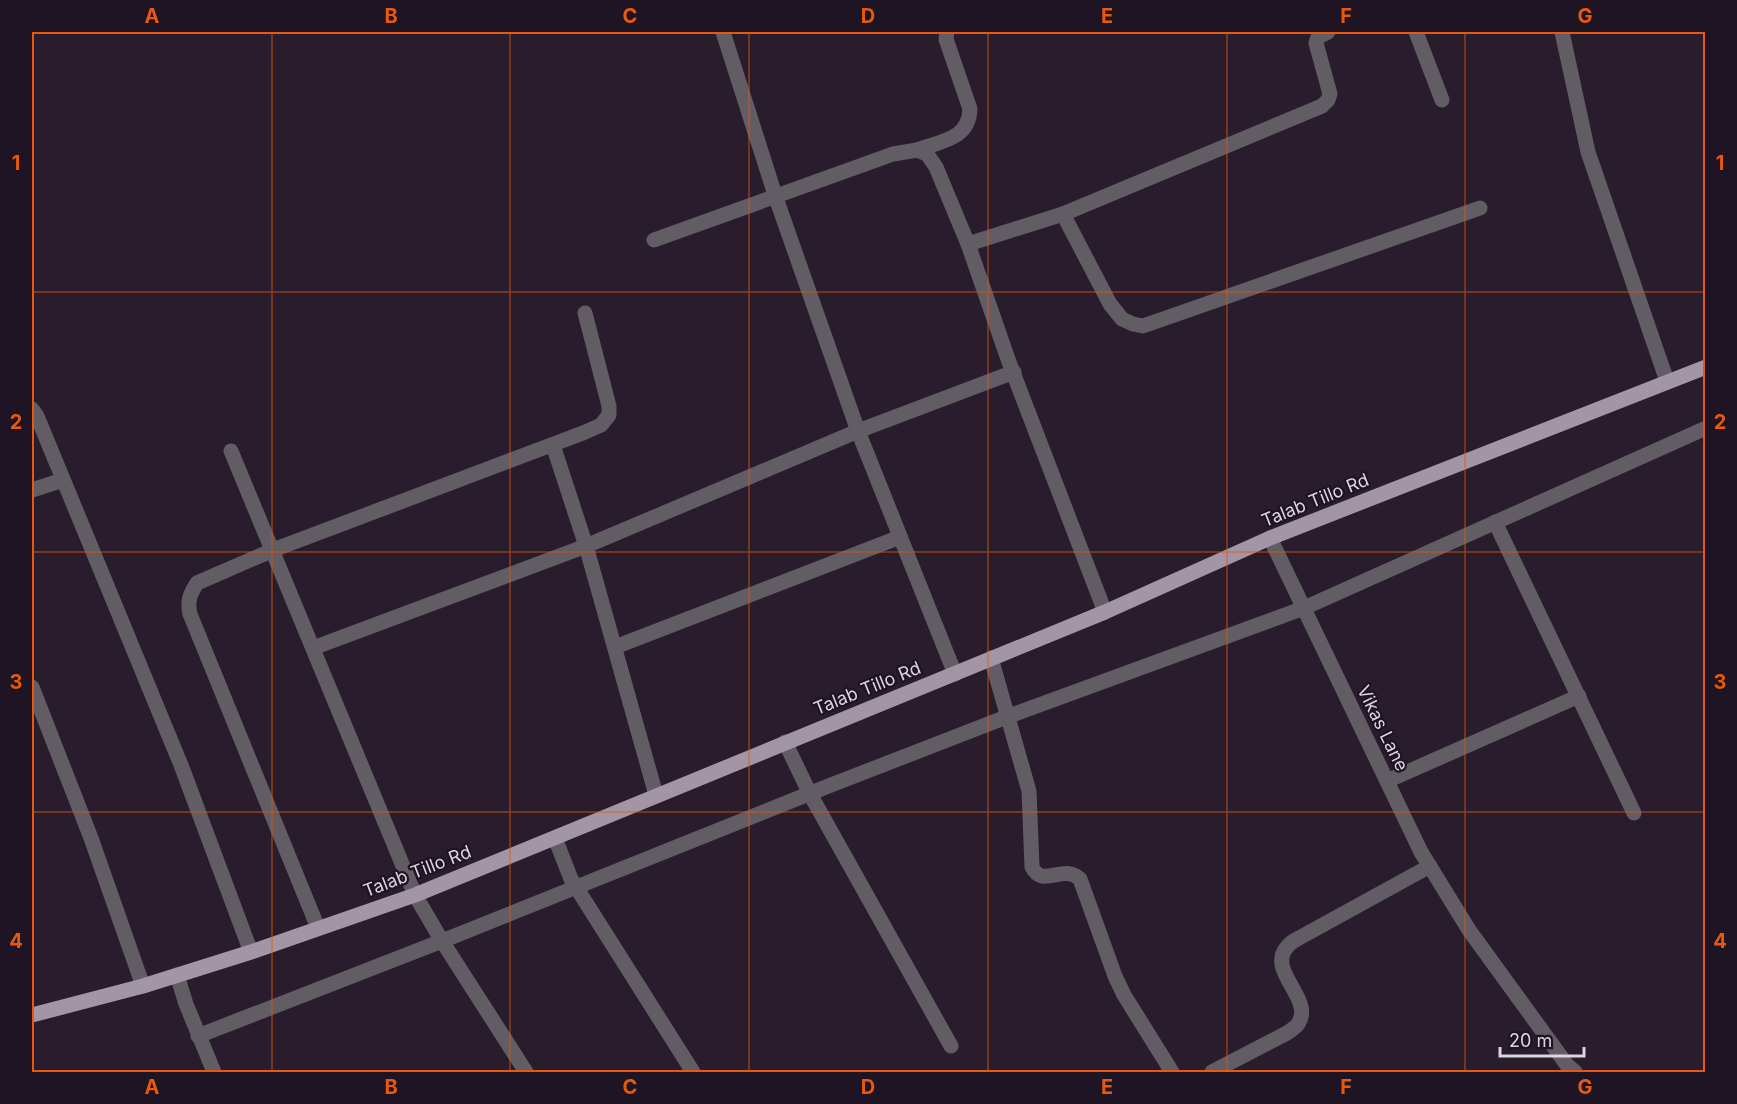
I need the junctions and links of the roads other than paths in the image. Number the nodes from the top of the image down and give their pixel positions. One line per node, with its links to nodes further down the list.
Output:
1 (723, 32): 8 (street)
2 (947, 32): 7 (street)
3 (1328, 32): 10 (street)
4 (1416, 32): 6 (street)
5 (1562, 32): 16 (street)
6 (1442, 100)
7 (917, 150): 8 (street); 12 (street)
8 (776, 198): 11 (street); 19 (street)
9 (1480, 208): 10 (street)
10 (1063, 214): 12 (street)
11 (654, 240)
12 (968, 244): 15 (street)
13 (585, 313): 20 (street)
14 (1706, 367): 16 (main road, Talab Tillo Rd)
15 (1014, 372): 19 (street); 30 (street)
16 (1667, 381): 26 (main road, Talab Tillo Rd)
17 (32, 409): 22 (street)
18 (1706, 429): 24 (street)
19 (858, 431): 25 (street); 27 (street)
20 (554, 445): 27 (street); 28 (street)
21 (231, 451): 28 (street)
22 (63, 480): 23 (street); 49 (street)
23 (32, 490)
24 (1496, 522): 29 (street); 36 (street)
25 (900, 537): 31 (street); 34 (street)
26 (1270, 538): 29 (street, Vikas Lane); 30 (main road, Talab Tillo Rd)
27 (586, 546): 31 (street); 32 (street)
28 (273, 550): 32 (street); 47 (street)
29 (1304, 608): 37 (street); 39 (street, Vikas Lane)
30 (1105, 612): 33 (main road, Talab Tillo Rd)
31 (615, 647): 41 (street)
32 (314, 648): 46 (street)
33 (991, 658): 34 (main road, Talab Tillo Rd); 37 (street)
34 (955, 674): 38 (main road, Talab Tillo Rd)
35 (32, 687): 51 (street)
36 (1579, 696): 39 (street); 42 (street)
37 (1007, 710): 40 (street); 59 (street)
38 (785, 742): 40 (street); 41 (main road, Talab Tillo Rd)
39 (1387, 781): 44 (street, Vikas Lane)
40 (804, 782): 45 (street); 54 (street)
41 (656, 795): 43 (main road, Talab Tillo Rd)
42 (1634, 813)
43 (555, 838): 45 (street); 46 (main road, Talab Tillo Rd)
44 (1430, 866): 55 (street, Vikas Lane); 60 (street)
45 (573, 883): 48 (street); 58 (street)
46 (415, 895): 47 (main road, Talab Tillo Rd); 48 (street)
47 (318, 928): 49 (main road, Talab Tillo Rd)
48 (439, 937): 53 (street); 57 (street)
49 (251, 952): 50 (main road, Talab Tillo Rd)
50 (177, 975): 51 (main road, Talab Tillo Rd); 53 (street)
51 (142, 986): 52 (main road, Talab Tillo Rd)
52 (32, 1015)
53 (197, 1032): 56 (street)
54 (951, 1046)
55 (1566, 1070)
56 (214, 1072)
57 (526, 1072)
58 (693, 1072)
59 (1172, 1072)
60 (1212, 1072)

